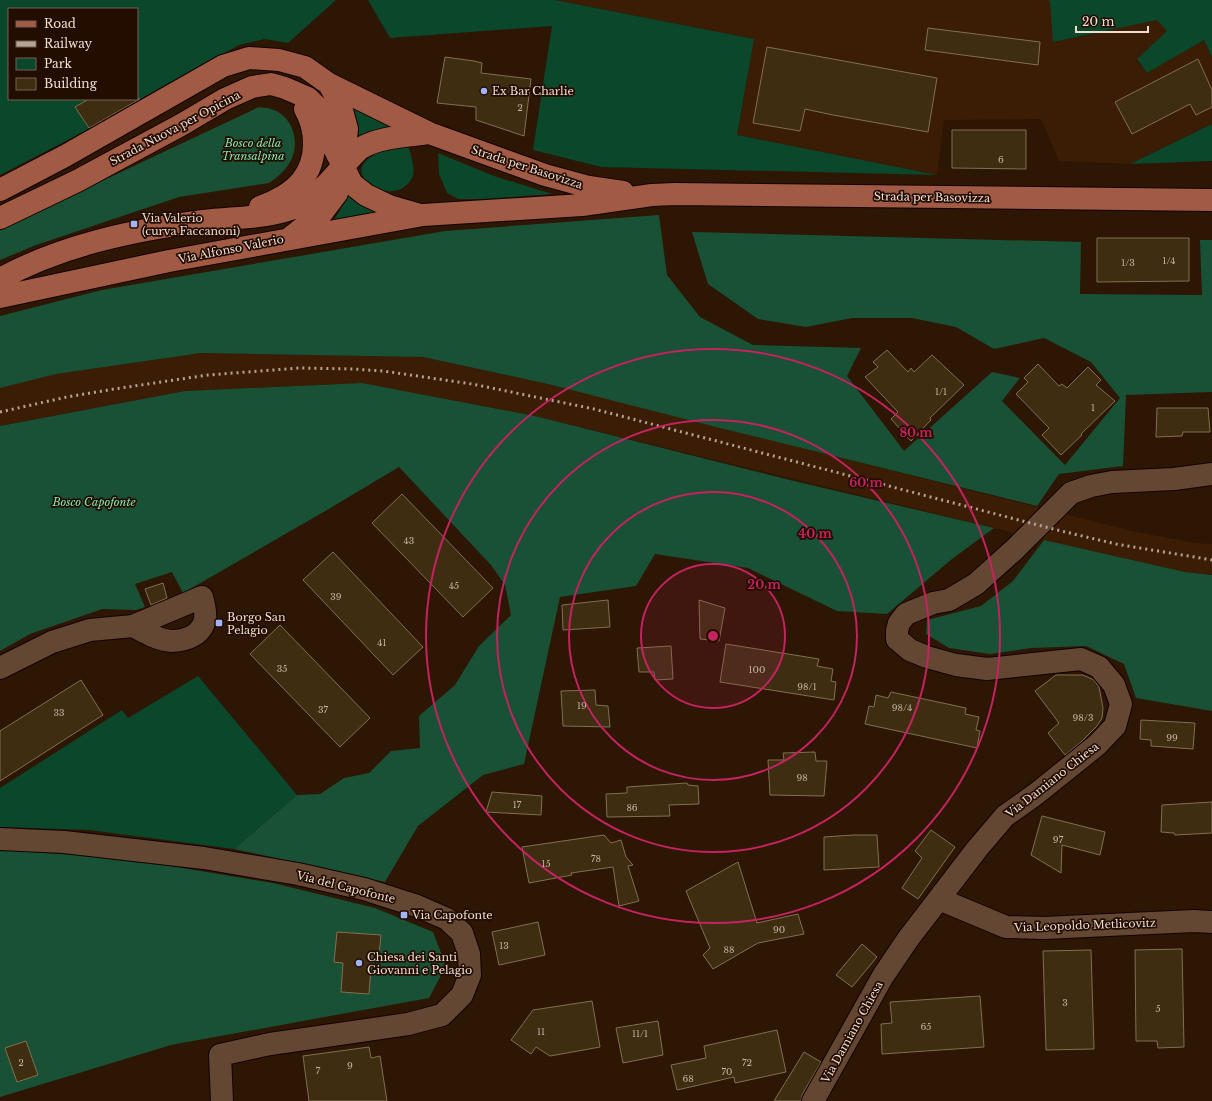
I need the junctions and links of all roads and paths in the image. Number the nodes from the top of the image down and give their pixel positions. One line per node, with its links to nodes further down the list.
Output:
1 (329, 84): 3 (main road, Strada per Basovizza); 4 (main road); 5 (main road)
2 (296, 92): 4 (main road, Strada Nuova per Opicina); 9 (main road, Strada Nuova per Opicina); 10 (main road)
3 (429, 133): 4 (main road, Strada per Basovizza); 6 (main road, Strada per Basovizza)
4 (343, 166): 8 (main road, Strada per Basovizza); 10 (main road); 11 (main road, Via Alfonso Valerio)
5 (0, 190)
6 (652, 196): 7 (main road, Strada per Basovizza); 8 (main road, Strada per Basovizza)
7 (1212, 200)
8 (422, 215): 11 (main road, Strada per Basovizza)
9 (0, 218)
10 (203, 221): 12 (main road)
11 (287, 240): 13 (main road, Via Alfonso Valerio)
12 (0, 279)
13 (0, 297)
14 (1212, 474): 18 (street, Via Damiano Chiesa)
15 (133, 626): 16 (street)
16 (0, 668)
17 (0, 839): 20 (street, Via del Capofonte)
18 (939, 899): 19 (street, Via Leopoldo Metlicovitz); 21 (street, Via Damiano Chiesa)
19 (1212, 922)
20 (222, 1101)
21 (813, 1101)

